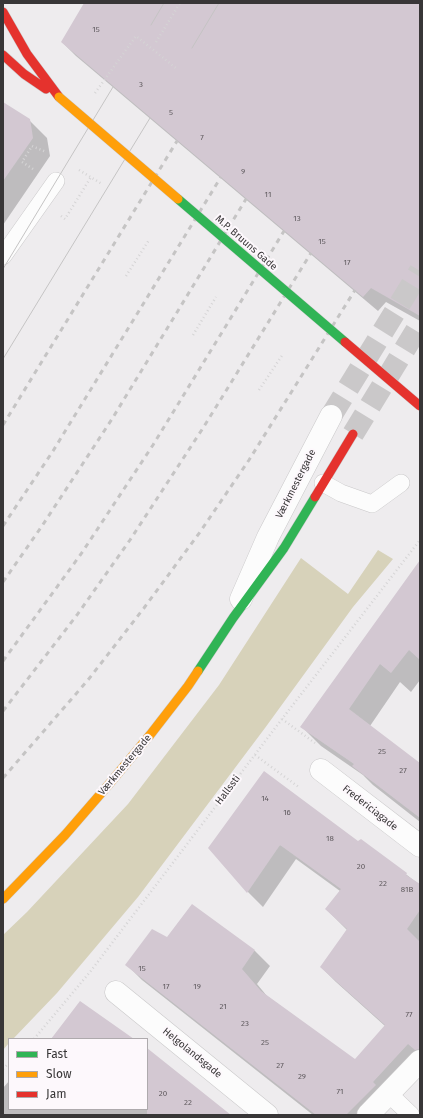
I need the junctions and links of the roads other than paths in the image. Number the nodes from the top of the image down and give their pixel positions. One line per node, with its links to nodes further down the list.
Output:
1 (3, 12): 3 (street)
2 (3, 55): 3 (street)
3 (59, 97): 6 (street, M.P. Bruuns Gade, bridge)
4 (56, 181): 5 (lane)
5 (3, 256)
6 (420, 406)
7 (331, 416): 11 (street, Værkmestergade)
8 (353, 434): 9 (street, Værkmestergade)
9 (323, 483): 10 (lane); 11 (street, Værkmestergade)
10 (401, 483)
11 (233, 618): 14 (street, Værkmestergade)
12 (321, 770): 13 (street, Fredericiagade)
13 (420, 846)
14 (3, 899)
15 (116, 992): 18 (street, Helgolandsgade)
16 (420, 1062): 17 (street)
17 (389, 1094): 19 (street); 20 (lane)
18 (267, 1115)
19 (368, 1115)
20 (411, 1115)

